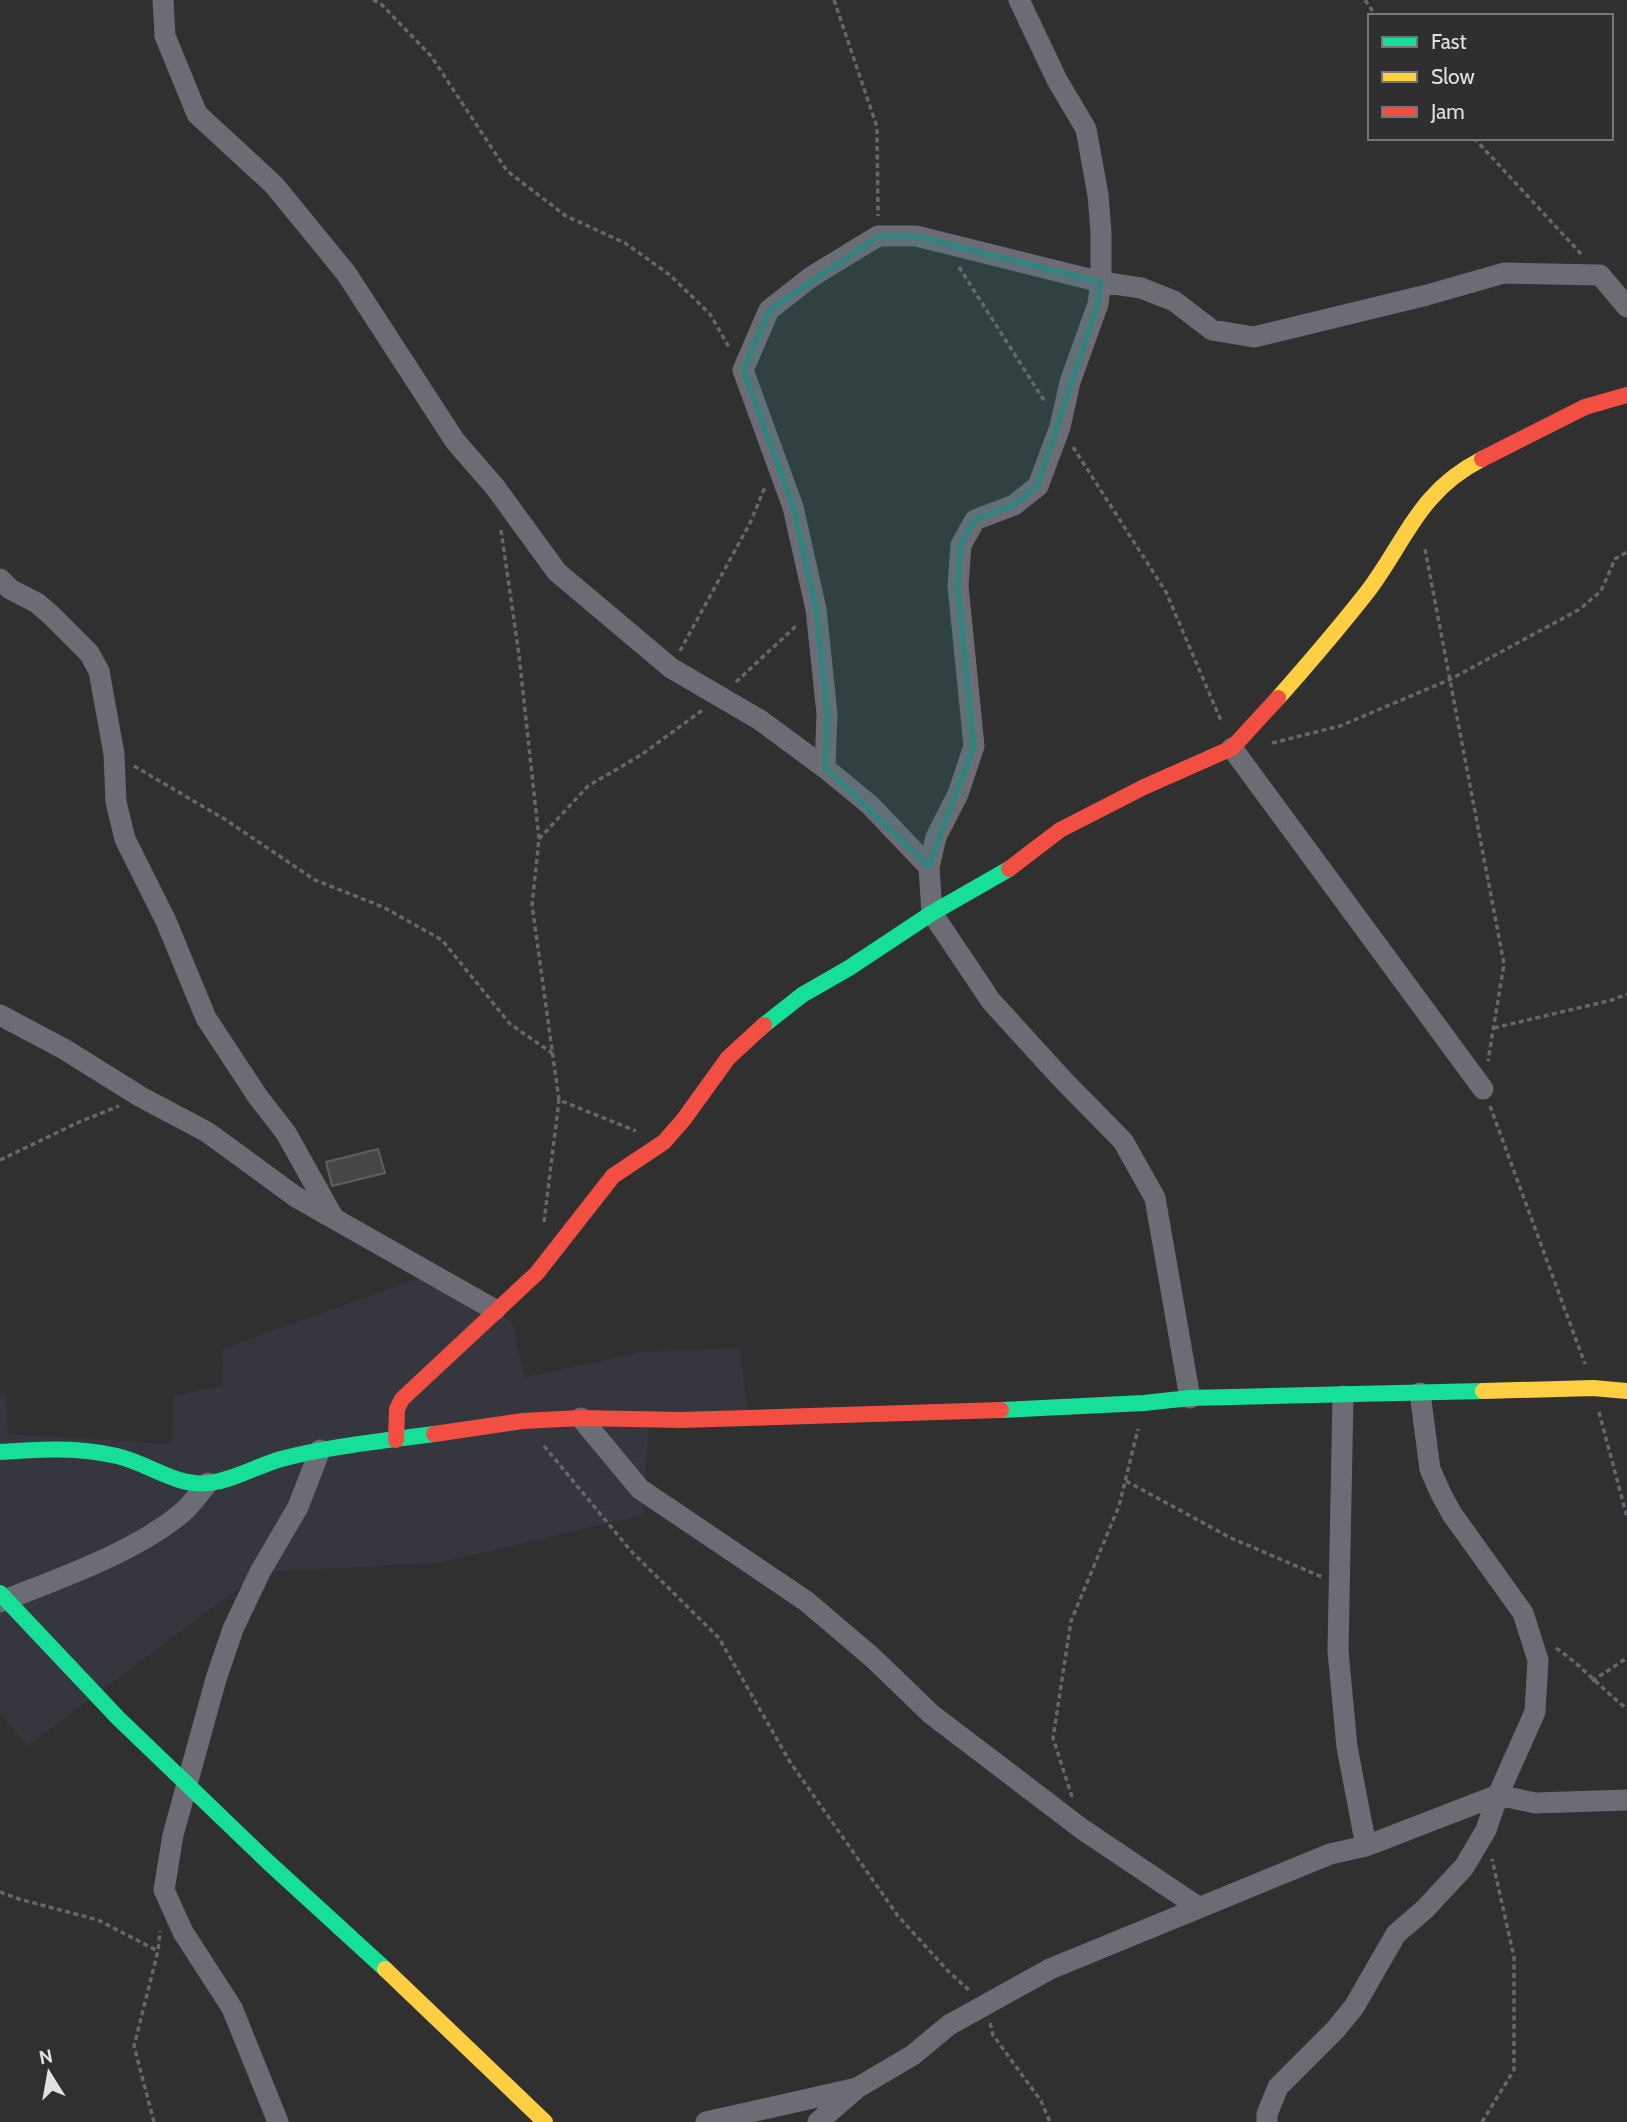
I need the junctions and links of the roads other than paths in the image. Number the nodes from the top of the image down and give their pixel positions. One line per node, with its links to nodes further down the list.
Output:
1 (163, 0): 8 (street)
2 (1019, 0): 3 (street)
3 (1101, 282): 4 (street); 8 (street); 9 (street)
4 (1627, 307)
5 (1627, 395): 7 (street)
6 (0, 579): 13 (street)
7 (1236, 745): 10 (street); 12 (street)
8 (825, 768): 9 (street)
9 (929, 867): 10 (street)
10 (932, 913): 14 (street); 18 (street)
11 (0, 1016): 13 (street)
12 (1483, 1089)
13 (333, 1217): 14 (street)
14 (495, 1310): 20 (street)
15 (1627, 1391): 16 (street)
16 (1420, 1393): 17 (street); 26 (street)
17 (1343, 1396): 18 (street); 28 (street)
18 (1190, 1398): 19 (street)
19 (581, 1418): 20 (street); 29 (street)
20 (396, 1440): 21 (street)
21 (320, 1450): 23 (street); 25 (street)
22 (0, 1452): 23 (street)
23 (208, 1483): 24 (street)
24 (2, 1598): 25 (street)
25 (188, 1783): 31 (street); 32 (street)
26 (1498, 1795): 27 (street); 28 (street); 35 (street)
27 (1627, 1800)
28 (1366, 1846): 29 (street)
29 (1198, 1906): 30 (street)
30 (857, 2088): 33 (street); 34 (street)
31 (278, 2122)
32 (545, 2122)
33 (706, 2122)
34 (818, 2122)
35 (1267, 2122)

